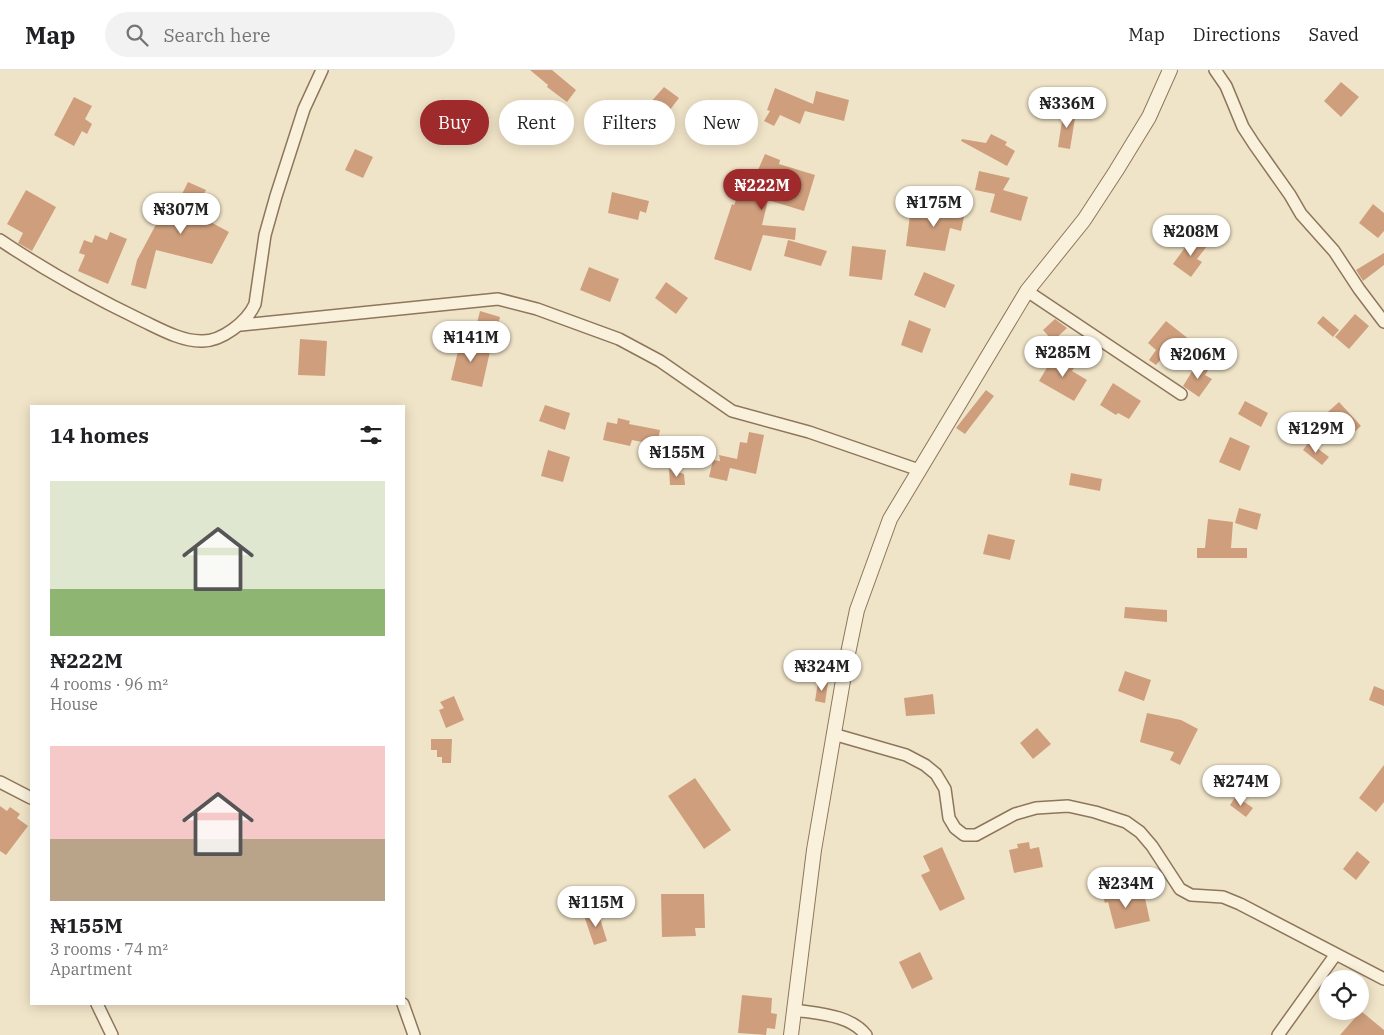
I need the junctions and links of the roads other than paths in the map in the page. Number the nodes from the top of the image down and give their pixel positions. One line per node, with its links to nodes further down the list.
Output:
1 (322, 70): 7 (street)
2 (1170, 70): 5 (street)
3 (1215, 70): 6 (street)
4 (0, 240): 7 (street)
5 (1027, 291): 8 (street); 9 (street)
6 (1384, 322)
7 (241, 325): 9 (street)
8 (1181, 394)
9 (919, 470): 10 (street)
10 (833, 734): 13 (street); 17 (street)
11 (0, 782): 12 (street)
12 (30, 797)
13 (1336, 954): 14 (street); 22 (street)
14 (1384, 978)
15 (97, 1005): 18 (street)
16 (402, 1005): 19 (street)
17 (795, 1010): 20 (street); 21 (street)
18 (112, 1035)
19 (414, 1035)
20 (791, 1035)
21 (866, 1035)
22 (1278, 1035)

